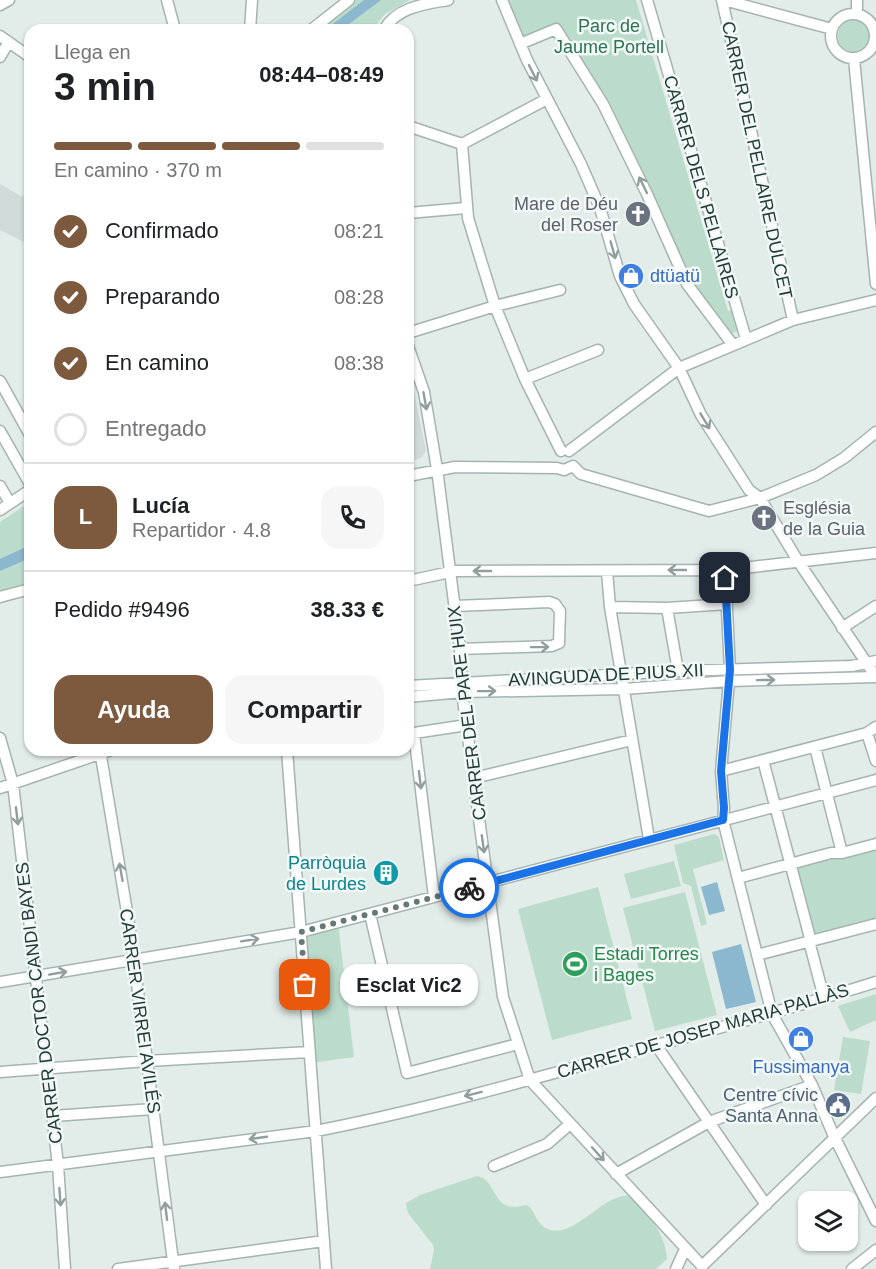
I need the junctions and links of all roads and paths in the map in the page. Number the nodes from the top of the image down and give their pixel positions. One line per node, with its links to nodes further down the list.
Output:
1 (9, 0): 10 (street)
2 (167, 0): 12 (street)
3 (252, 0): 13 (street)
4 (349, 0): 14 (street)
5 (448, 0): 15 (street)
6 (502, 0): 18 (street)
7 (647, 0): 34 (street, CARRER DELS PELLAIRES)
8 (723, 0): 16 (street); 32 (street, CARRER DEL PELLAIRE DULCET)
9 (857, 0): 11 (street)
10 (0, 5)
11 (857, 14): 16 (street); 19 (street)
12 (173, 24)
13 (250, 24)
14 (319, 24)
15 (387, 24)
16 (832, 29): 22 (street)
17 (4, 40): 20 (street); 21 (street)
18 (520, 44): 23 (street, one-way to 23); 35 (street, one-way to 18)
19 (875, 45): 22 (street)
20 (24, 53)
21 (0, 57)
22 (854, 59): 28 (street)
23 (547, 99): 25 (street); 38 (street, one-way to 38)
24 (414, 128): 25 (street)
25 (462, 144): 26 (street)
26 (466, 208): 27 (street); 31 (street)
27 (414, 212)
28 (876, 284)
29 (560, 290): 31 (street)
30 (876, 300): 32 (street)
31 (495, 306): 33 (street); 39 (street)
32 (793, 320): 34 (street)
33 (414, 331)
34 (746, 339): 35 (street)
35 (733, 345): 38 (street)
36 (598, 350): 39 (street)
37 (414, 363): 47 (street, CARRER DEL PARE HUIX, one-way to 47)
38 (679, 368): 44 (street); 52 (street, one-way to 52)
39 (525, 379): 44 (street)
40 (0, 381): 41 (street)
41 (24, 424)
42 (0, 431): 48 (street)
43 (876, 432): 52 (street)
44 (565, 451): 45 (street); 46 (street)
45 (573, 466): 46 (street); 52 (street)
46 (557, 468): 47 (street)
47 (437, 469): 49 (street); 59 (street, CARRER DEL PARE HUIX)
48 (24, 473)
49 (414, 475)
50 (0, 486): 53 (street)
51 (24, 494): 53 (street)
52 (760, 498): 56 (street)
53 (10, 503): 54 (street)
54 (0, 510)
55 (876, 553): 56 (street)
56 (798, 561): 57 (street); 68 (street)
57 (725, 570): 58 (street, one-way to 58); 63 (street)
58 (607, 571): 59 (street, one-way to 59); 66 (street)
59 (450, 572): 60 (street); 64 (street, CARRER DEL PARE HUIX)
60 (414, 580)
61 (24, 591): 62 (street)
62 (0, 597)
63 (727, 604): 67 (street); 73 (street)
64 (455, 606): 69 (street, CARRER DEL PARE HUIX); 69 (street, one-way to 64)
65 (876, 606): 68 (street)
66 (610, 607): 67 (street); 72 (street)
67 (667, 608): 71 (street)
68 (842, 628): 70 (street)
69 (460, 649): 76 (street, CARRER DEL PARE HUIX)
70 (872, 663): 73 (street, AVINGUDA DE PIUS XII); 74 (street)
71 (678, 671): 72 (street, AVINGUDA DE PIUS XII); 73 (street, AVINGUDA DE PIUS XII)
72 (622, 674): 76 (street, AVINGUDA DE PIUS XII); 77 (street)
73 (729, 676): 74 (street, AVINGUDA DE PIUS XII, one-way to 74); 77 (street, AVINGUDA DE PIUS XII); 89 (street)
74 (876, 677)
75 (414, 686): 76 (street, AVINGUDA DE PIUS XII)
76 (462, 687): 77 (street, AVINGUDA DE PIUS XII, one-way to 77); 78 (street, AVINGUDA DE PIUS XII); 79 (street, CARRER DEL PARE HUIX)
77 (624, 689): 82 (street)
78 (414, 696)
79 (467, 725): 90 (street, CARRER DEL PARE HUIX); 103 (street, one-way to 103)
80 (871, 730): 83 (street); 88 (street)
81 (0, 738): 92 (street, CARRER DOCTOR CANDI BAYES)
82 (632, 740): 90 (street); 97 (street)
83 (814, 747): 87 (street); 94 (street)
84 (90, 756): 92 (street)
85 (105, 756): 109 (street, CARRER VIRREI AVILÉS, one-way to 85)
86 (287, 756): 106 (street)
87 (763, 760): 89 (street); 95 (street)
88 (876, 761)
89 (721, 771): 96 (street)
90 (474, 778): 102 (street, CARRER DEL PARE HUIX, one-way to 102)
91 (876, 780): 94 (street)
92 (13, 784): 93 (street); 110 (street, CARRER DOCTOR CANDI BAYES, one-way to 110)
93 (0, 788)
94 (827, 793): 95 (street); 99 (street)
95 (775, 806): 96 (street); 100 (street)
96 (723, 820): 97 (street); 101 (street)
97 (649, 839): 102 (street)
98 (876, 844): 99 (street)
99 (842, 853): 100 (street)
100 (789, 864): 101 (street); 107 (street)
101 (738, 878): 108 (street)
102 (488, 882): 103 (street); 115 (street, CARRER DEL PARE HUIX)
103 (434, 897): 104 (street)
104 (370, 914): 106 (street); 115 (street)
105 (876, 924): 107 (street)
106 (301, 932): 109 (street, one-way to 106); 117 (street)
107 (809, 941): 108 (street); 113 (street)
108 (758, 955): 114 (street)
109 (134, 959): 110 (street, one-way to 109); 118 (street, CARRER VIRREI AVILÉS)
110 (36, 977): 111 (street); 119 (street, CARRER DOCTOR CANDI BAYES)
111 (0, 982)
112 (876, 982): 113 (street, CARRER DE JOSEP MARIA PALLÀS)
113 (824, 998): 114 (street, CARRER DE JOSEP MARIA PALLÀS)
114 (772, 1014): 116 (street, CARRER DE JOSEP MARIA PALLÀS); 122 (street)
115 (518, 1044): 121 (street, CARRER DEL PARE HUIX)
116 (656, 1045): 121 (street, CARRER DE JOSEP MARIA PALLÀS); 127 (street)
117 (310, 1052): 118 (street); 130 (street)
118 (147, 1060): 119 (street); 124 (street, CARRER VIRREI AVILÉS)
119 (48, 1069): 120 (street); 125 (street, CARRER DOCTOR CANDI BAYES)
120 (0, 1072)
121 (530, 1080): 129 (street); 130 (street, CARRER DE JOSEP MARIA PALLÀS, one-way to 130)
122 (812, 1085): 126 (street); 127 (street)
123 (876, 1098): 128 (street)
124 (153, 1109): 125 (street); 132 (street, CARRER VIRREI AVILÉS)
125 (53, 1116): 133 (street, CARRER DOCTOR CANDI BAYES)
126 (828, 1121): 128 (street); 131 (street)
127 (709, 1122): 136 (street); 137 (street)
128 (849, 1123): 131 (street)
129 (570, 1124): 134 (street); 136 (street, one-way to 136)
130 (316, 1131): 132 (street, CARRER DE JOSEP MARIA PALLÀS, one-way to 132); 139 (street)
131 (835, 1138): 137 (street); 138 (street)
132 (159, 1151): 133 (street, CARRER DE JOSEP MARIA PALLÀS); 142 (street, CARRER VIRREI AVILÉS, one-way to 132)
133 (58, 1165): 135 (street, CARRER DE JOSEP MARIA PALLÀS); 143 (street, CARRER DOCTOR CANDI BAYES, one-way to 143)
134 (494, 1166)
135 (0, 1172)
136 (616, 1174): 140 (street)
137 (766, 1205): 140 (street)
138 (876, 1221)
139 (324, 1241): 142 (street); 145 (street)
140 (685, 1249): 146 (street)
141 (876, 1250): 147 (street)
142 (173, 1266): 144 (street)
143 (65, 1269)
144 (118, 1269)
145 (326, 1269)
146 (676, 1269)
147 (852, 1269)

